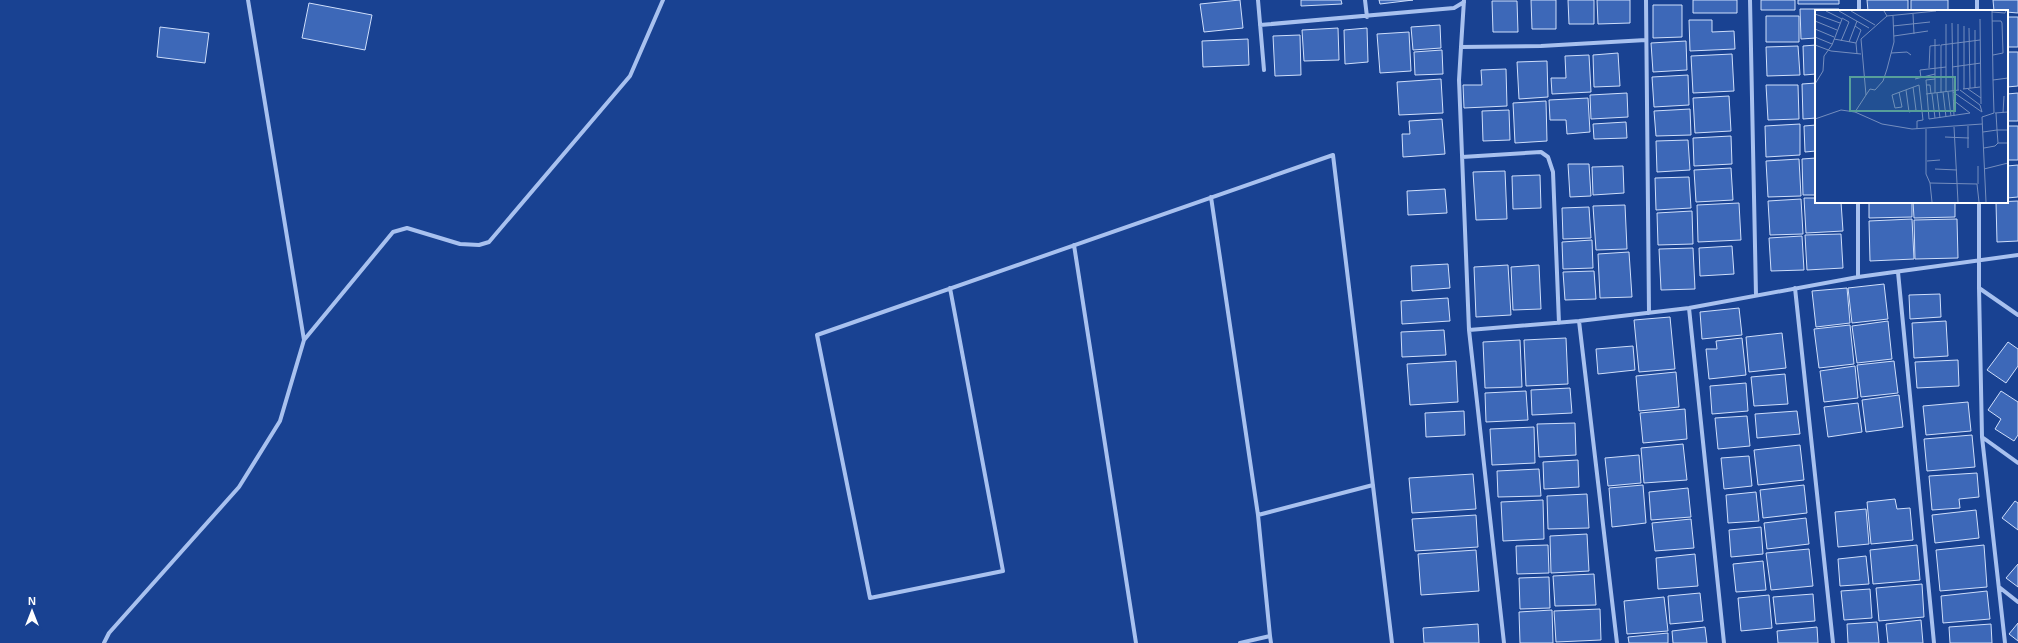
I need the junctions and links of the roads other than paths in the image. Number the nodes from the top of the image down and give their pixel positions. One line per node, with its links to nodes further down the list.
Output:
1 (248, 0): 32 (street)
2 (663, 0): 32 (street)
3 (1258, 0): 9 (street)
4 (1365, 0): 8 (street)
5 (1646, 0): 10 (street)
6 (1750, 0): 25 (street)
7 (1464, 1): 8 (street); 11 (street)
8 (1367, 17): 9 (street)
9 (1260, 25): 12 (street)
10 (1646, 40): 11 (street); 27 (street)
11 (1461, 47): 13 (street)
12 (1264, 70)
13 (1462, 156): 30 (street); 31 (street)
14 (1211, 197): 17 (street); 35 (street); 36 (street)
15 (1858, 203): 21 (street)
16 (1979, 203): 19 (street)
17 (1074, 245): 22 (street); 41 (street)
18 (2018, 255): 19 (street)
19 (1980, 261): 20 (street); 24 (street)
20 (1898, 272): 21 (street); 49 (street)
21 (1858, 277): 23 (street)
22 (950, 288): 22 (street)
23 (1795, 288): 25 (street); 48 (street)
24 (1980, 288): 28 (street); 33 (street)
25 (1756, 296): 26 (street)
26 (1689, 308): 27 (street); 47 (street)
27 (1649, 313): 29 (street)
28 (2018, 315)
29 (1579, 321): 30 (street); 46 (street)
30 (1559, 323): 31 (street)
31 (1469, 330): 45 (street)
32 (304, 340): 40 (street)
33 (1982, 437): 34 (street); 37 (street)
34 (2018, 463)
35 (1373, 485): 36 (street); 44 (street)
36 (1258, 515): 39 (street)
37 (1999, 587): 38 (street); 50 (street)
38 (2018, 602)
39 (1270, 636): 42 (street); 43 (street)
40 (104, 643)
41 (1136, 643)
42 (1240, 643)
43 (1271, 643)
44 (1392, 643)
45 (1504, 643)
46 (1617, 643)
47 (1724, 643)
48 (1833, 643)
49 (1934, 643)
50 (2005, 643)

